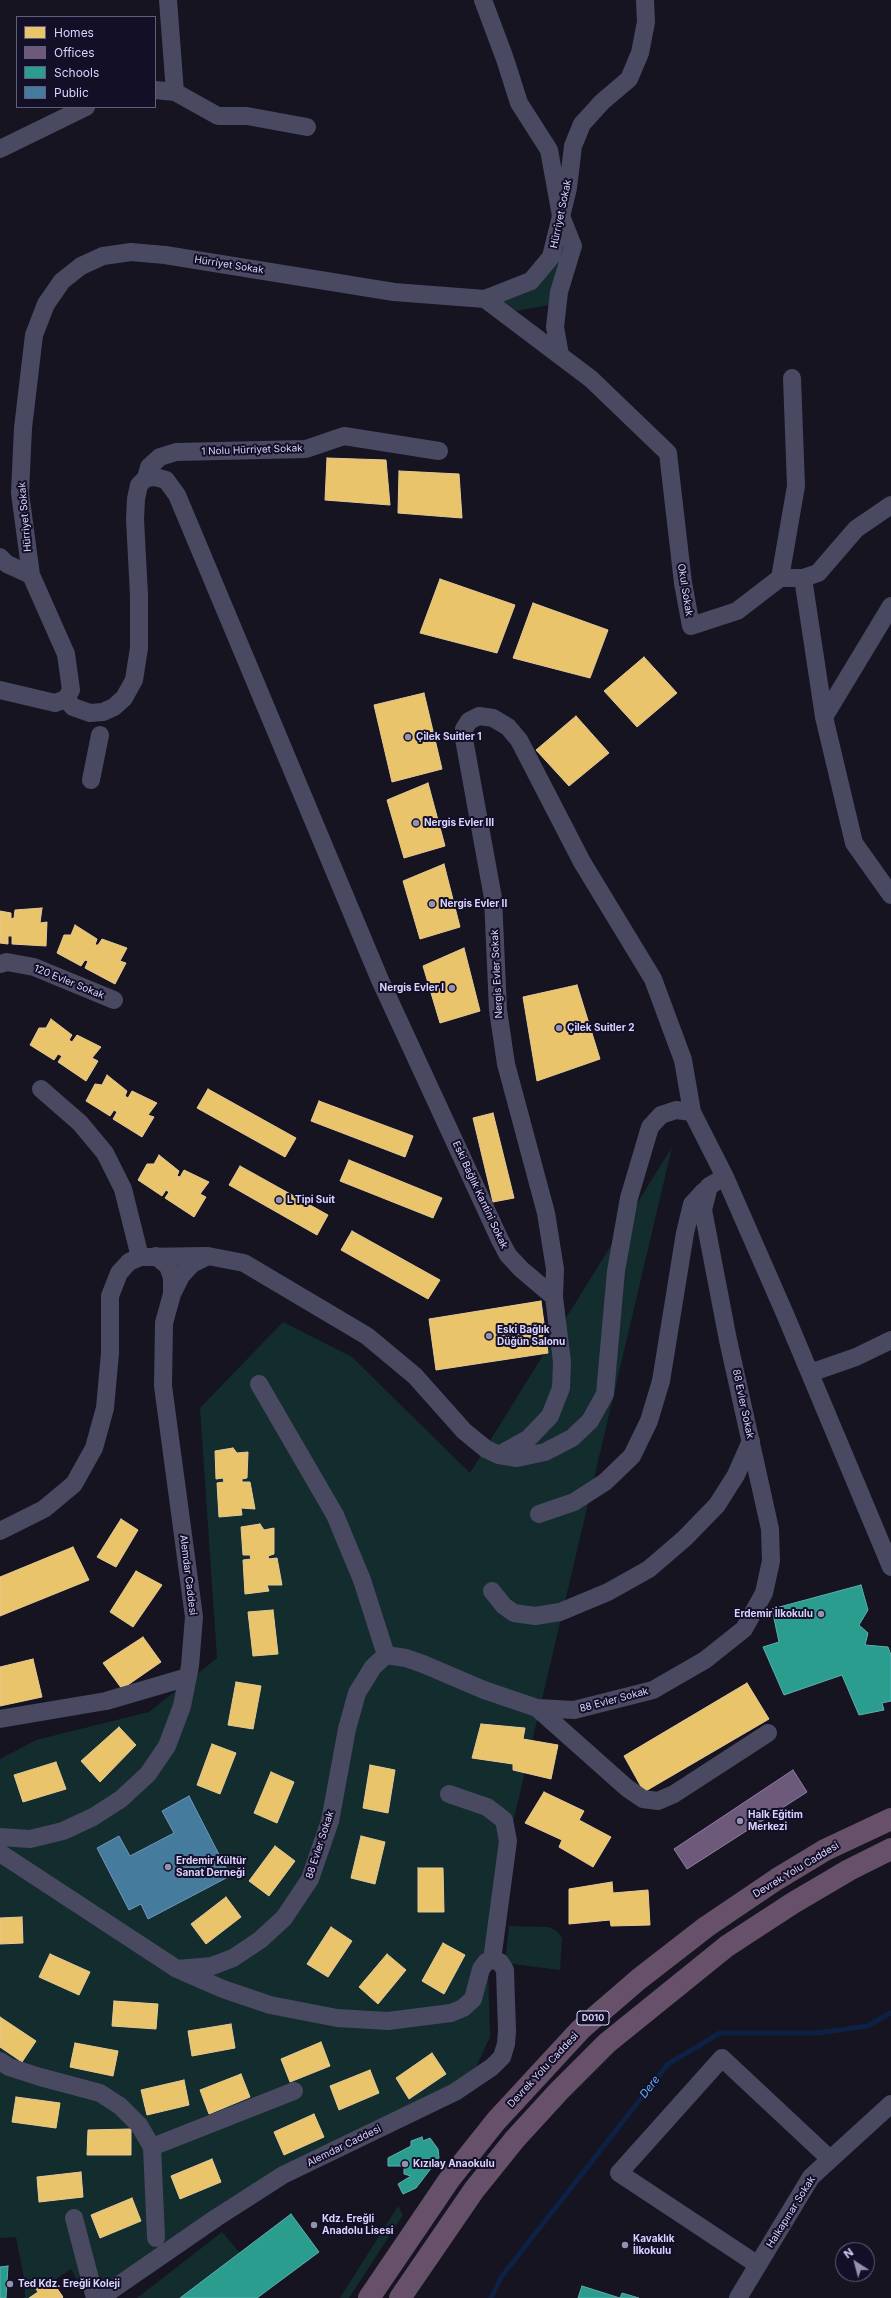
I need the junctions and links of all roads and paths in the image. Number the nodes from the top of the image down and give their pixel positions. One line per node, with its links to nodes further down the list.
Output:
1 (168, 0): 5 (street)
2 (483, 0): 9 (street)
3 (645, 0): 9 (street, Hürriyet Sokak)
4 (156, 90): 5 (street)
5 (175, 92): 7 (street)
6 (84, 108): 8 (street)
7 (307, 127)
8 (0, 149)
9 (561, 216): 10 (street, Hürriyet Sokak); 11 (street)
10 (485, 299): 11 (street, Okul Sokak); 17 (street, Hürriyet Sokak)
11 (560, 355): 18 (street, Okul Sokak)
12 (792, 378): 18 (street)
13 (439, 451): 14 (street, 1 Nolu Hürriyet Sokak)
14 (146, 478): 22 (street, 1 Nolu Hürriyet Sokak); 36 (street, Eski Bağlık Kantini Sokak)
15 (891, 505): 19 (street)
16 (0, 557): 17 (street)
17 (31, 575): 22 (street, Hürriyet Sokak)
18 (780, 578): 19 (street)
19 (803, 578): 23 (street)
20 (891, 606): 23 (street)
21 (0, 690): 22 (street)
22 (60, 701)
23 (824, 718): 26 (street)
24 (100, 735): 25 (street)
25 (91, 780)
26 (890, 892)
27 (0, 964): 28 (street, 120 Evler Sokak)
28 (114, 1000)
29 (41, 1089): 33 (street)
30 (692, 1112): 31 (street); 36 (street, Nergis Evler Sokak); 41 (street)
31 (725, 1177): 32 (street); 38 (street)
32 (709, 1186): 40 (street, 88 Evler Sokak); 42 (street)
33 (148, 1256): 34 (street); 35 (street, Alemdar Caddesi); 43 (street)
34 (208, 1256): 35 (street); 41 (street)
35 (172, 1294): 47 (street, Alemdar Caddesi)
36 (554, 1297): 41 (street)
37 (891, 1340): 38 (street)
38 (810, 1373): 44 (street)
39 (259, 1384): 46 (street)
40 (751, 1441): 45 (street); 48 (street, 88 Evler Sokak)
41 (499, 1455)
42 (539, 1514)
43 (0, 1531)
44 (891, 1567)
45 (492, 1591)
46 (386, 1655): 48 (street, 88 Evler Sokak); 57 (street, 88 Evler Sokak)
47 (188, 1677): 49 (street); 53 (street, Alemdar Caddesi)
48 (536, 1708): 50 (street)
49 (0, 1719)
50 (768, 1733)
51 (449, 1794): 56 (street)
52 (891, 1819): 68 (highway, Devrek Yolu Caddesi / D010)
53 (0, 1837)
54 (891, 1849): 69 (highway, D010)
55 (0, 1853): 57 (street)
56 (492, 1960): 57 (street); 67 (street, Alemdar Caddesi)
57 (177, 1969)
58 (0, 2062): 61 (street)
59 (294, 2091): 61 (street)
60 (891, 2104): 62 (street, Halkapınar Sokak)
61 (152, 2147): 64 (street)
62 (830, 2159): 65 (street, Halkapınar Sokak); 65 (street)
63 (74, 2218): 66 (street)
64 (156, 2238)
65 (758, 2265): 70 (street, Halkapınar Sokak)
66 (94, 2298)
67 (100, 2298)
68 (368, 2298)
69 (400, 2298)
70 (738, 2298)

